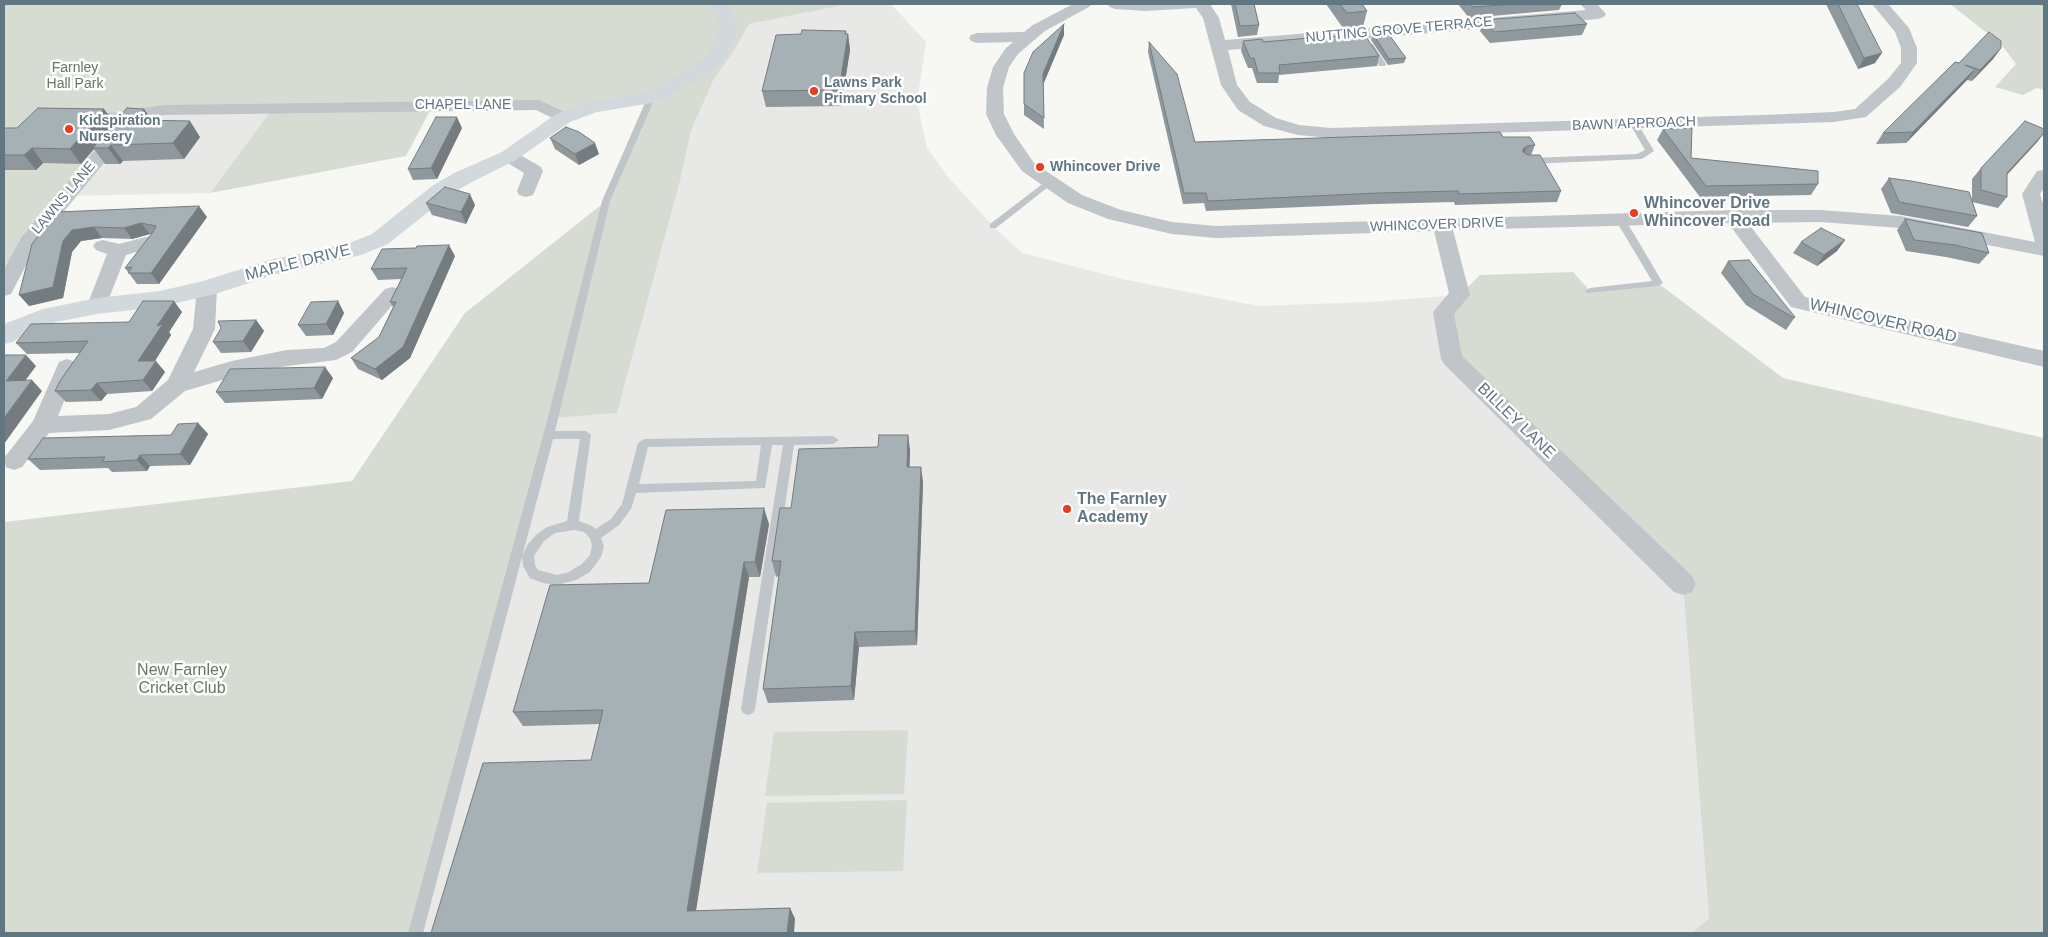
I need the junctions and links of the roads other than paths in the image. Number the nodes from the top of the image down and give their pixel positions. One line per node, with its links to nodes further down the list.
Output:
1 (720, 4): 13 (street)
2 (1084, 4): 9 (street, WHINCOVER DRIVE)
3 (1115, 4): 4 (street)
4 (1194, 4)
5 (1200, 4): 11 (street, BAWN APPROACH)
6 (1588, 4): 8 (street, NUTTING GROVE TERRACE)
7 (1880, 4): 17 (street, BAWN APPROACH)
8 (1360, 33): 11 (street, NUTTING GROVE TERRACE); 12 (lane)
9 (1028, 37): 10 (street); 21 (street, WHINCOVER DRIVE)
10 (977, 38)
11 (1217, 46): 17 (street, BAWN APPROACH)
12 (1382, 64)
13 (651, 98): 16 (street); 40 (lane)
14 (135, 114): 15 (lane); 16 (street, CHAPEL LANE); 31 (street, LAWNS LANE)
15 (82, 115)
16 (562, 118): 18 (street, MAPLE DRIVE)
17 (1634, 124): 19 (lane)
18 (509, 156): 22 (street); 30 (street, MAPLE DRIVE)
19 (1524, 162)
20 (2044, 174): 27 (street)
21 (1049, 182): 25 (street, WHINCOVER DRIVE); 26 (lane)
22 (526, 191)
23 (1732, 216): 24 (street, WHINCOVER DRIVE); 29 (street, WHINCOVER DRIVE); 36 (street, WHINCOVER ROAD)
24 (1620, 219): 25 (street, WHINCOVER DRIVE); 32 (lane)
25 (1442, 225): 48 (street, BILLEY LANE)
26 (993, 226)
27 (2044, 241)
28 (150, 242): 34 (street)
29 (2044, 250)
30 (207, 288): 34 (street, MAPLE DRIVE); 38 (street)
31 (4, 289)
32 (1590, 291)
33 (392, 294): 38 (street)
34 (97, 306): 35 (street, MAPLE DRIVE)
35 (4, 336)
36 (2044, 359)
37 (67, 367): 39 (street)
38 (177, 385): 39 (street)
39 (43, 425): 44 (street)
40 (547, 435): 46 (lane); 50 (lane)
41 (833, 440): 43 (lane)
42 (768, 441): 43 (lane); 45 (lane); 45 (lane)
43 (789, 441): 49 (lane)
44 (14, 460)
45 (631, 489): 47 (lane)
46 (572, 526): 47 (lane); 47 (lane)
47 (595, 536)
48 (1683, 584)
49 (748, 709)
50 (415, 933)

